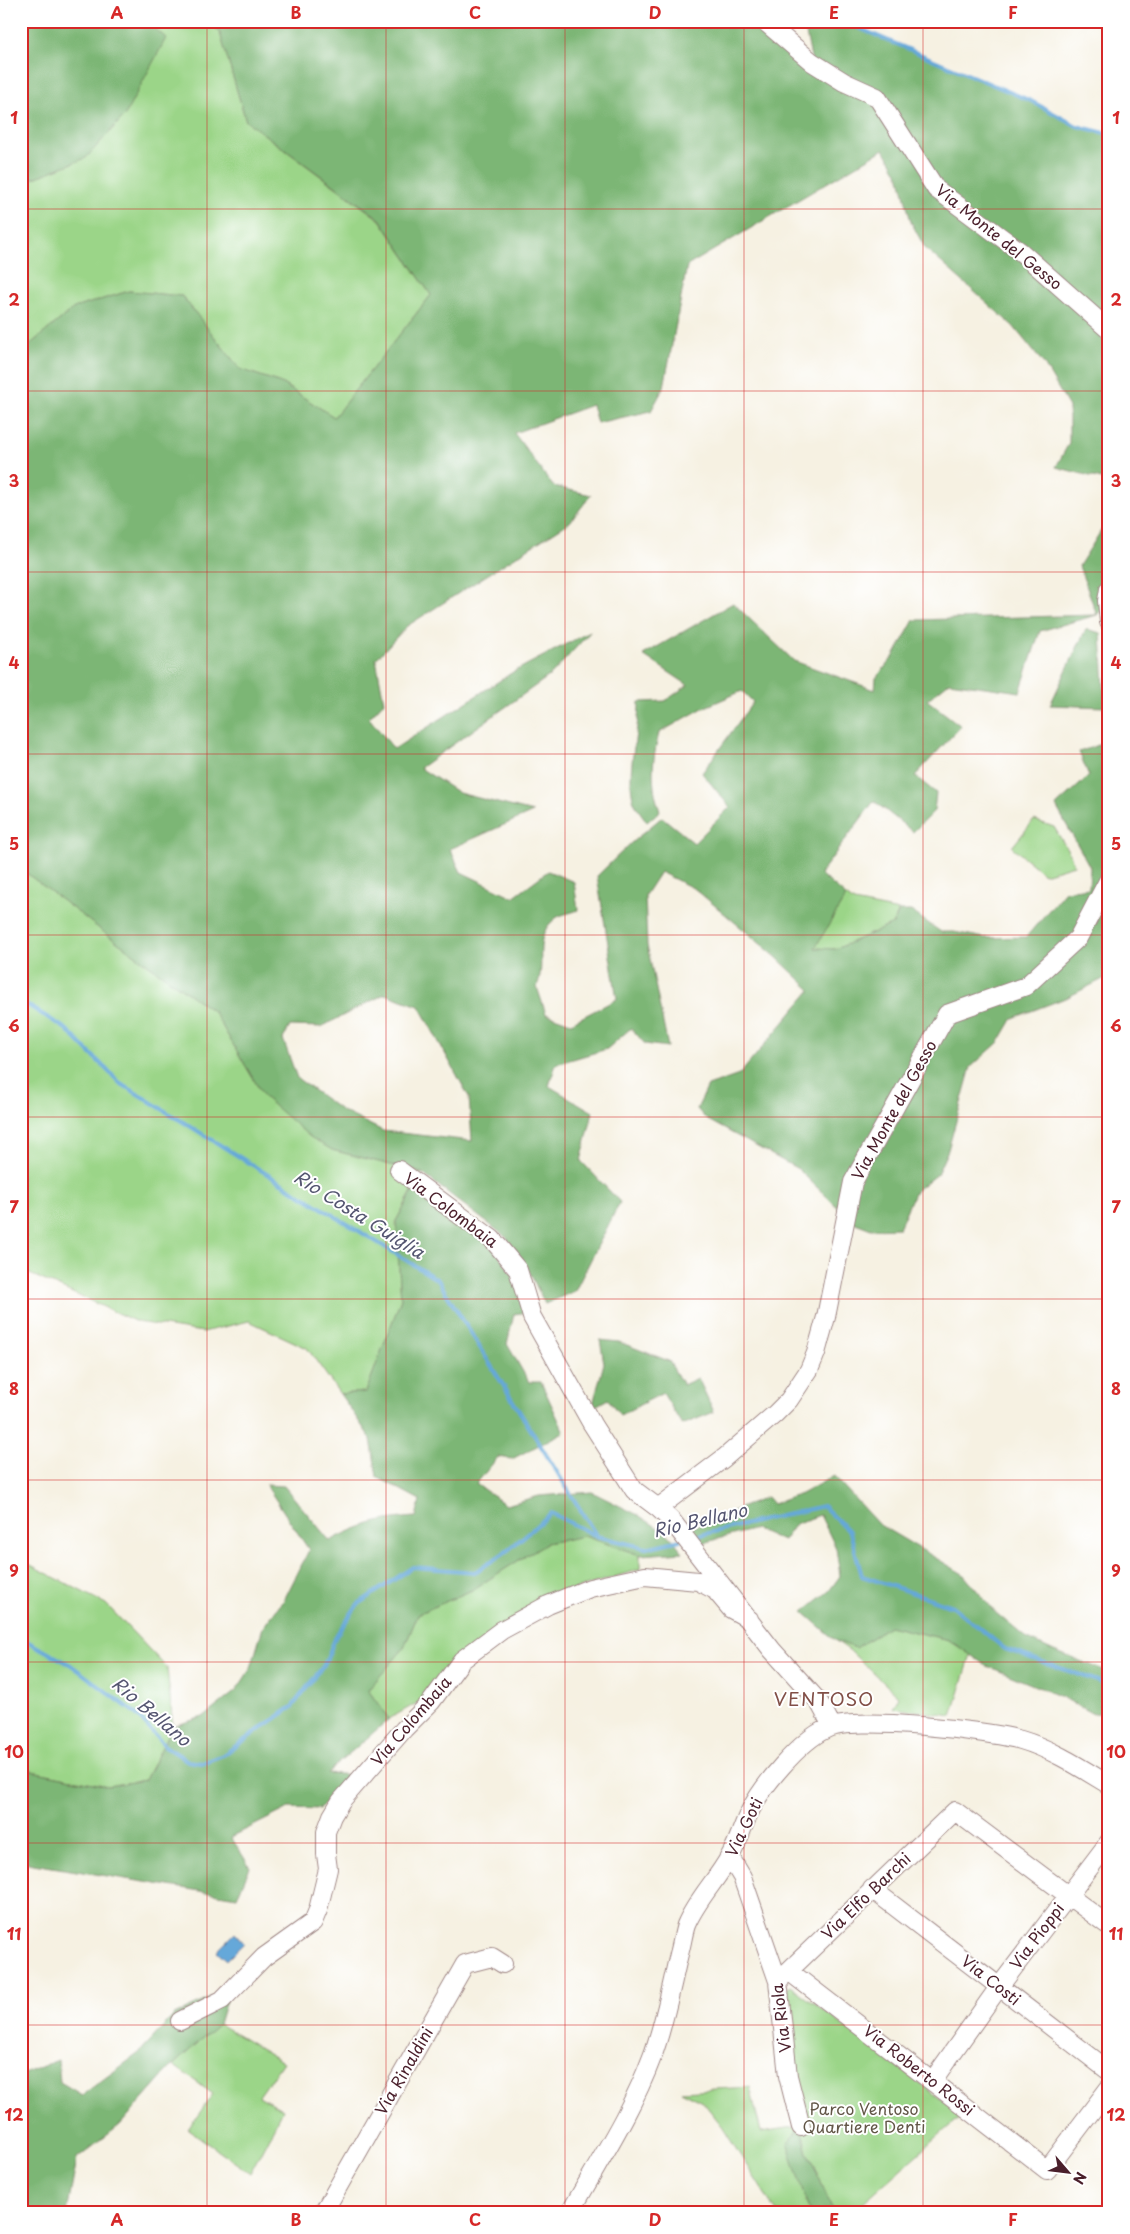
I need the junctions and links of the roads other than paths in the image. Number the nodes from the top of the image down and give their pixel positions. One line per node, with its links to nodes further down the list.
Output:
1 (764, 21): 2 (street, Via Monte del Gesso)
2 (1109, 330)
3 (1109, 589): 4 (street)
4 (1109, 622)
5 (1109, 879): 7 (street, Via Monte del Gesso)
6 (399, 1170): 7 (street, Via Colombaia)
7 (658, 1508): 8 (street, Via Colombaia)
8 (749, 1619): 9 (street, Via Colombaia); 19 (street, Via Colombaia)
9 (832, 1726): 10 (street, Via Goti); 12 (street, Via Goti)
10 (1109, 1785)
11 (1109, 1842): 14 (street, Via Pioppi)
12 (730, 1857): 17 (street, Via Riola); 25 (street, Via Goti)
13 (872, 1889): 14 (street, Via Elfo Barchi); 17 (street, Via Elfo Barchi); 18 (street, Via Costi)
14 (1068, 1895): 15 (street); 18 (street, Via Pioppi)
15 (1109, 1926)
16 (502, 1964): 24 (street, Via Rinaldini)
17 (784, 1976): 21 (street, Via Roberto Rossi); 23 (street, Via Riola)
18 (999, 1987): 20 (street, Via Costi); 21 (street, Via Pioppi)
19 (180, 2021)
20 (1109, 2071)
21 (933, 2080): 22 (street, Via Roberto Rossi)
22 (1109, 2088)
23 (802, 2126)
24 (323, 2213)
25 (570, 2213)

